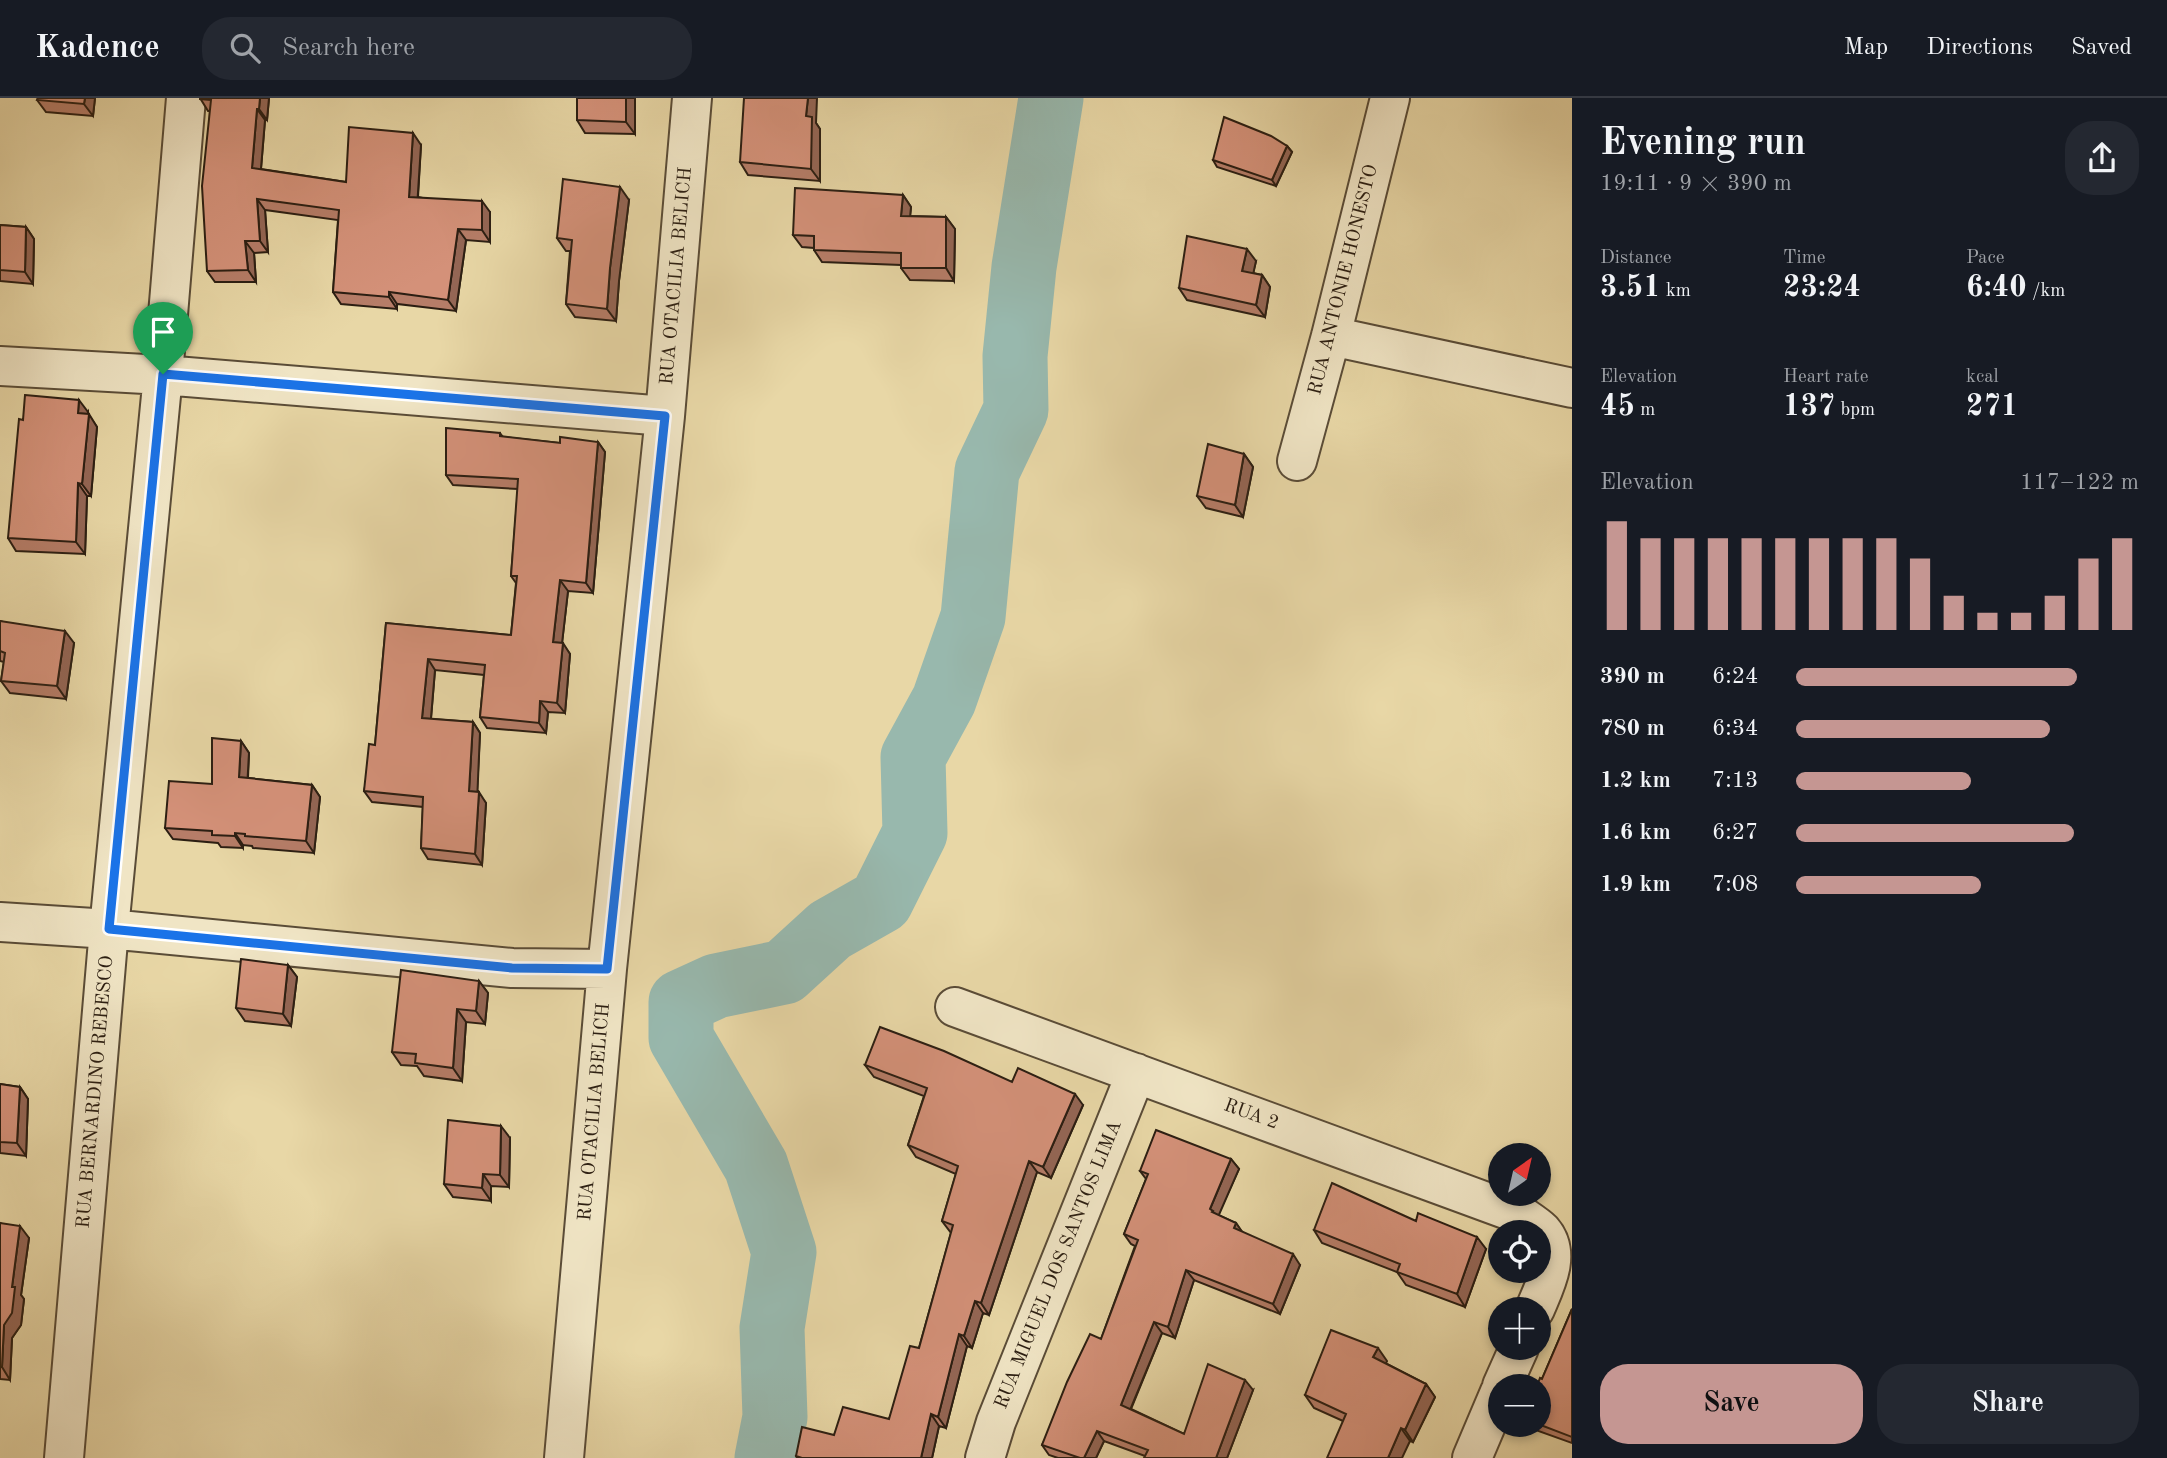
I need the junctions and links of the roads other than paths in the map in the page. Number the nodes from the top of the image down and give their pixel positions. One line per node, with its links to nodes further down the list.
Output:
1 (186, 98): 6 (street, RUA BERNARDINO REBESCO)
2 (692, 98): 8 (street, RUA OTACILIA BELICH)
3 (1390, 98): 4 (street, RUA ANTONIE HONESTO)
4 (1331, 336): 7 (street); 9 (street, RUA ANTONIE HONESTO)
5 (0, 366): 6 (street)
6 (163, 374): 8 (street); 11 (street, RUA BERNARDINO REBESCO)
7 (1572, 388)
8 (665, 416): 12 (street, RUA OTACILIA BELICH)
9 (1297, 461)
10 (0, 922): 11 (street)
11 (109, 929): 12 (street); 17 (street, RUA BERNARDINO REBESCO)
12 (607, 969): 18 (street, RUA OTACILIA BELICH)
13 (955, 1007): 14 (street, RUA 2)
14 (1136, 1073): 15 (street, RUA 2); 19 (street, RUA MIGUEL DOS SANTOS LIMA)
15 (1540, 1297)
16 (1488, 1420): 20 (street)
17 (64, 1458)
18 (564, 1458)
19 (985, 1458)
20 (1472, 1458)

